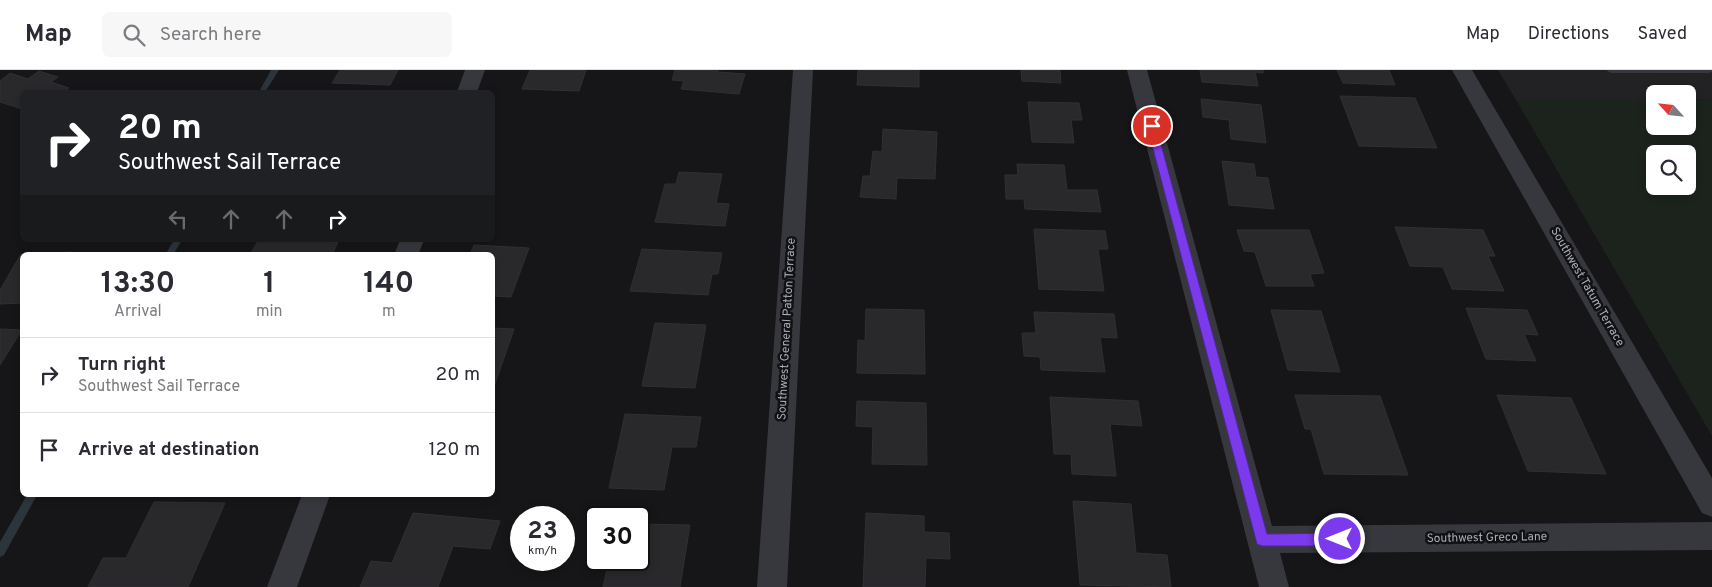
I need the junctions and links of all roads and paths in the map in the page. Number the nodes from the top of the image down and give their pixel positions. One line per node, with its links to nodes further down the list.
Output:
1 (475, 70): 7 (street)
2 (803, 70): 13 (street, Southwest General Patton Terrace)
3 (1136, 70): 11 (street)
4 (1462, 70): 9 (street, Southwest Tatum Terrace)
5 (1611, 70): 6 (lane)
6 (1708, 70)
7 (468, 90)
8 (315, 497): 12 (street)
9 (1712, 504)
10 (1712, 536): 11 (street, Southwest Greco Lane)
11 (1262, 540): 14 (street)
12 (282, 587)
13 (772, 587)
14 (1274, 587)

